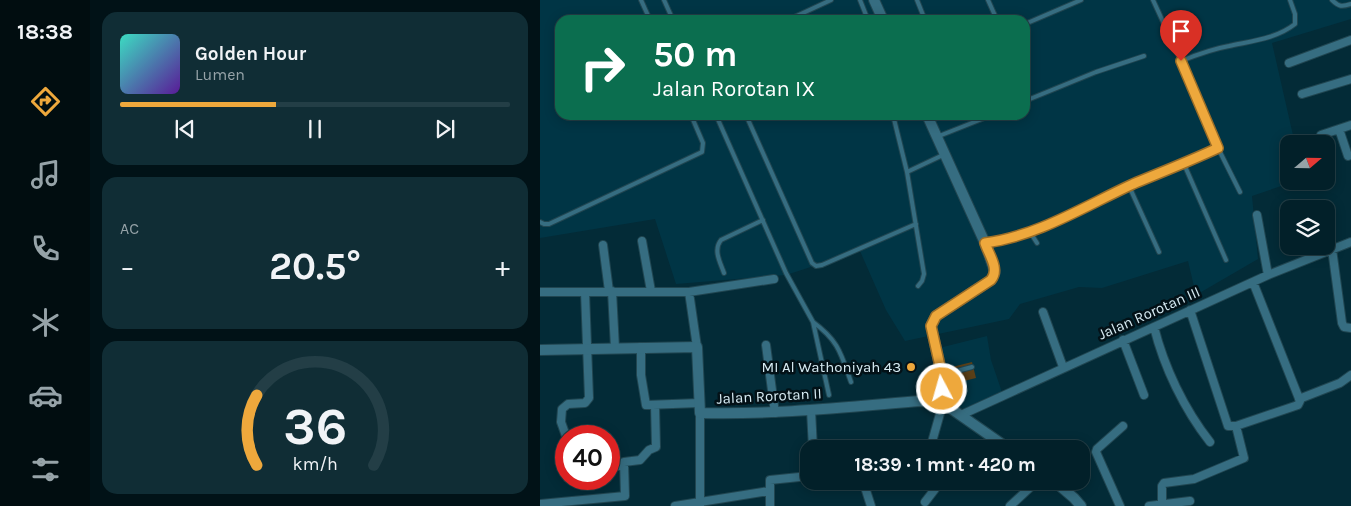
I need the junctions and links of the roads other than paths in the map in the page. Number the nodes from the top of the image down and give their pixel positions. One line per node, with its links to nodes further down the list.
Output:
1 (641, 0): 13 (lane)
2 (664, 0): 14 (lane)
3 (831, 0): 15 (lane)
4 (860, 0): 16 (lane)
5 (874, 0): 17 (street)
6 (917, 0): 18 (lane)
7 (988, 0): 19 (lane)
8 (1081, 0): 20 (lane)
9 (1152, 0): 23 (lane)
10 (1290, 0): 23 (lane)
11 (1332, 0): 12 (lane)
12 (1351, 4)
13 (648, 15)
14 (672, 15)
15 (799, 15)
16 (866, 15)
17 (881, 15)
18 (923, 15)
19 (995, 15)
20 (1030, 22)
21 (1351, 40): 24 (street)
22 (1144, 56): 27 (lane)
23 (1181, 61): 38 (lane)
24 (1289, 64)
25 (1351, 79): 26 (street)
26 (1302, 94)
27 (1030, 100)
28 (693, 120): 47 (lane)
29 (718, 120): 46 (lane)
30 (748, 120): 48 (lane)
31 (894, 120): 42 (lane)
32 (929, 120): 37 (street)
33 (980, 120): 37 (lane)
34 (1351, 125): 35 (street)
35 (1339, 129): 36 (street); 40 (street)
36 (1321, 135)
37 (937, 137): 39 (street)
38 (1218, 148): 41 (lane); 44 (lane)
39 (945, 154): 42 (lane); 52 (street)
40 (1348, 156)
41 (1184, 164): 43 (lane); 59 (lane)
42 (907, 172): 48 (lane)
43 (1129, 186): 49 (lane); 56 (lane)
44 (1240, 192)
45 (1257, 215): 61 (street)
46 (763, 220): 60 (lane); 72 (lane)
47 (540, 222)
48 (916, 224): 64 (lane)
49 (1030, 232): 52 (lane); 53 (lane)
50 (642, 241): 66 (street)
51 (1351, 242): 55 (street, Jalan Rorotan III)
52 (985, 243): 84 (street)
53 (1037, 243)
54 (603, 245): 65 (street)
55 (1335, 248)
56 (1159, 252)
57 (1317, 255): 61 (street, Jalan Rorotan III)
58 (1333, 255): 74 (street)
59 (1226, 260)
60 (724, 273)
61 (1268, 275): 63 (street, Jalan Rorotan III)
62 (774, 279): 69 (street)
63 (1253, 282): 70 (street, Jalan Rorotan III); 89 (street)
64 (918, 286)
65 (610, 291): 66 (street); 68 (street); 79 (street)
66 (651, 291): 69 (street)
67 (540, 292): 68 (street)
68 (585, 292): 80 (street)
69 (689, 292): 78 (street)
70 (1190, 310): 73 (street, Jalan Rorotan III); 98 (street)
71 (1043, 312): 83 (street)
72 (813, 322): 86 (lane); 87 (lane)
73 (1154, 327): 75 (street, Jalan Rorotan III); 102 (street)
74 (1351, 328)
75 (1123, 340): 83 (street, Jalan Rorotan III); 88 (street)
76 (766, 345): 94 (street)
77 (641, 347): 78 (street); 79 (street); 91 (street)
78 (697, 347): 92 (street, Jalan Rorotan II)
79 (615, 348): 80 (street)
80 (588, 349): 81 (street); 96 (street)
81 (540, 350)
82 (972, 367): 84 (lane)
83 (1063, 367): 95 (street, Jalan Rorotan III)
84 (942, 375): 90 (street)
85 (1351, 375): 89 (street)
86 (850, 382)
87 (829, 395)
88 (1144, 395)
89 (1298, 399): 98 (street)
90 (943, 403): 93 (street, Jalan Rorotan II); 95 (street); 100 (street)
91 (655, 405): 92 (street); 103 (street)
92 (699, 408): 94 (street, Jalan Rorotan II); 114 (street)
93 (811, 410): 94 (street, Jalan Rorotan II); 99 (street)
94 (774, 413)
95 (961, 415): 101 (street)
96 (563, 425)
97 (1123, 426): 121 (street)
98 (1236, 426): 115 (street)
99 (813, 440)
100 (933, 440)
101 (996, 440)
102 (1210, 442)
103 (623, 466): 113 (street)
104 (800, 477): 109 (street)
105 (866, 490): 118 (street)
106 (934, 490): 111 (street)
107 (1027, 490): 119 (street)
108 (1065, 490): 120 (street)
109 (769, 491): 114 (street); 117 (street)
110 (1190, 501): 115 (street)
111 (925, 502)
112 (540, 504): 113 (street)
113 (564, 504)
114 (700, 504): 116 (street)
115 (1162, 505): 122 (street)
116 (675, 506)
117 (770, 506)
118 (871, 506)
119 (1010, 506)
120 (1081, 506)
121 (1120, 506)
122 (1148, 506)

